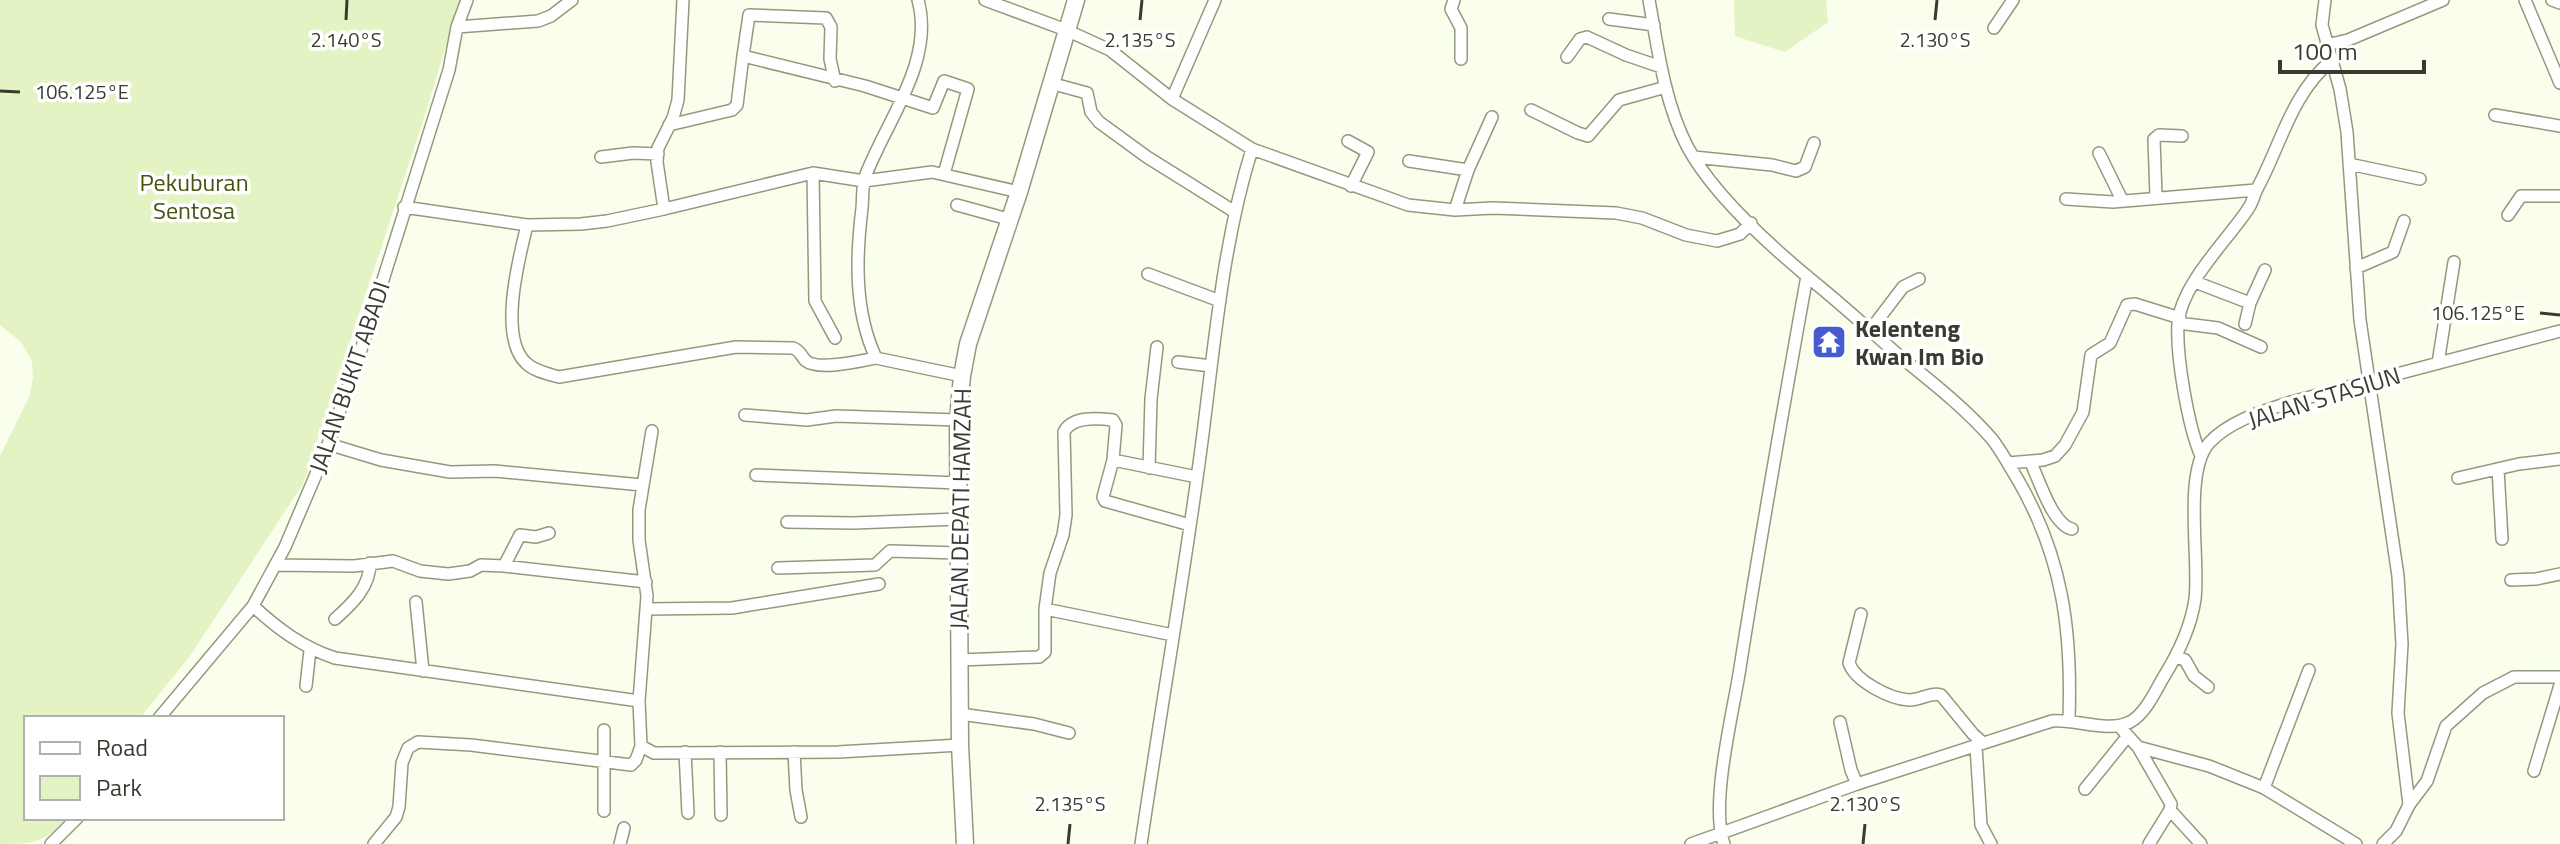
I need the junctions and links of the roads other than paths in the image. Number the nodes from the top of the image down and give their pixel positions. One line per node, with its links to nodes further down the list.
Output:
1 (467, 0): 18 (street, JALAN BUKIT ABADI)
2 (572, 0): 18 (street)
3 (683, 0): 36 (street)
4 (918, 0): 31 (street)
5 (985, 0): 20 (street)
6 (1076, 0): 20 (main road, JALAN DEPATI HAMZAH)
7 (1215, 0): 32 (street)
8 (1454, 0): 24 (street)
9 (1649, 0): 17 (street)
10 (2013, 0): 19 (street)
11 (2325, 0): 21 (street)
12 (2443, 0): 21 (street)
13 (2525, 0): 29 (street)
14 (2552, 0): 15 (street)
15 (2560, 3)
16 (1609, 19): 17 (street)
17 (1654, 25): 26 (street)
18 (457, 27): 61 (street, JALAN BUKIT ABADI)
19 (1994, 28)
20 (1066, 30): 28 (main road, JALAN DEPATI HAMZAH); 32 (street)
21 (2326, 45): 25 (street)
22 (743, 56): 27 (street); 27 (street); 36 (street)
23 (1567, 57): 26 (street)
24 (1461, 59)
25 (2331, 61): 47 (street); 54 (street)
26 (1661, 67): 30 (street)
27 (835, 81): 31 (street)
28 (1050, 83): 55 (main road, JALAN DEPATI HAMZAH); 64 (street)
29 (2560, 83)
30 (1666, 87): 33 (street); 45 (street)
31 (903, 98): 50 (street); 52 (street)
32 (1172, 99): 41 (street)
33 (1531, 110)
34 (2495, 115): 37 (street)
35 (1492, 117): 48 (street)
36 (669, 125): 43 (street)
37 (2560, 126)
38 (2182, 136): 57 (street)
39 (1348, 141): 53 (street)
40 (1814, 143): 45 (street)
41 (1252, 149): 53 (street); 64 (street)
42 (2099, 153): 59 (street)
43 (658, 154): 44 (street); 62 (street)
44 (601, 157)
45 (1694, 157): 68 (street)
46 (1409, 161): 48 (street)
47 (2349, 164): 51 (street); 71 (street)
48 (1468, 170): 63 (street)
49 (813, 173): 52 (street); 62 (street); 83 (street)
50 (944, 174): 52 (street); 55 (street)
51 (2420, 179)
52 (864, 181): 86 (street)
53 (1351, 186): 63 (street)
54 (2256, 190): 57 (street); 76 (street)
55 (1019, 192): 66 (main road, JALAN DEPATI HAMZAH)
56 (2560, 196): 65 (street)
57 (2156, 197): 59 (street)
58 (2066, 199): 59 (street)
59 (2122, 200)
60 (957, 205): 66 (street)
61 (404, 207): 69 (street); 95 (street, JALAN BUKIT ABADI)
62 (664, 209): 69 (street)
63 (1455, 210): 68 (street)
64 (1235, 212): 77 (street)
65 (2508, 215)
66 (1008, 219): 90 (main road, JALAN DEPATI HAMZAH)
67 (2404, 221): 71 (street)
68 (1751, 223): 74 (street)
69 (527, 225): 86 (street)
70 (2454, 262): 88 (street)
71 (2356, 268): 91 (street)
72 (2265, 270): 78 (street)
73 (1148, 274): 77 (street)
74 (1807, 276): 81 (street); 168 (street)
75 (1919, 279): 81 (street)
76 (2195, 282): 78 (street); 79 (street)
77 (1220, 301): 89 (street)
78 (2250, 303): 80 (street)
79 (2179, 320): 85 (street); 96 (street); 100 (street)
80 (2245, 324)
81 (1871, 329): 99 (street)
82 (2560, 331): 88 (street, JALAN STASIUN)
83 (835, 338)
84 (1157, 347): 101 (street)
85 (2261, 347)
86 (876, 358): 90 (street)
87 (1178, 362): 89 (street)
88 (2438, 363): 91 (street, JALAN STASIUN)
89 (1211, 366): 104 (street)
90 (962, 376): 93 (main road, JALAN DEPATI HAMZAH)
91 (2370, 381): 96 (street, JALAN STASIUN); 160 (street)
92 (745, 415): 93 (street)
93 (958, 420): 106 (main road, JALAN DEPATI HAMZAH)
94 (652, 431): 107 (street)
95 (328, 444): 107 (street); 116 (street, JALAN BUKIT ABADI)
96 (2201, 456): 131 (street)
97 (2560, 459): 102 (street)
98 (1113, 460): 101 (street); 110 (street); 126 (street)
99 (2008, 463): 100 (street); 142 (street)
100 (2031, 463): 111 (street)
101 (1149, 468): 104 (street)
102 (2498, 469): 105 (street); 113 (street)
103 (756, 475): 106 (street)
104 (1197, 477): 110 (street)
105 (2458, 478)
106 (958, 483): 108 (main road, JALAN DEPATI HAMZAH)
107 (642, 485): 121 (street)
108 (958, 519): 109 (street); 114 (main road, JALAN DEPATI HAMZAH)
109 (787, 522)
110 (1190, 525): 129 (street)
111 (2072, 529)
112 (549, 533): 117 (street)
113 (2502, 539)
114 (959, 553): 118 (street); 132 (main road, JALAN DEPATI HAMZAH)
115 (370, 563): 116 (street); 117 (street); 128 (street)
116 (275, 565): 124 (street, JALAN BUKIT ABADI)
117 (504, 566): 121 (street)
118 (778, 568)
119 (2560, 574): 120 (street)
120 (2511, 580)
121 (646, 582): 125 (street)
122 (879, 584): 125 (street)
123 (416, 602): 134 (street)
124 (253, 606): 130 (street); 141 (street, JALAN BUKIT ABADI)
125 (646, 609): 139 (street)
126 (1045, 609): 129 (street); 132 (street)
127 (1861, 614): 148 (street)
128 (335, 619)
129 (1173, 635): 173 (street)
130 (310, 650): 134 (street); 137 (street)
131 (2176, 657): 138 (street); 144 (street)
132 (959, 660): 140 (main road, JALAN DEPATI HAMZAH)
133 (2309, 670): 158 (street)
134 (423, 671): 139 (street)
135 (2560, 677): 160 (street)
136 (2560, 685): 156 (street)
137 (306, 686)
138 (2208, 687)
139 (639, 701): 150 (street)
140 (960, 714): 146 (street); 149 (main road, JALAN DEPATI HAMZAH)
141 (161, 716)
142 (2069, 719): 144 (street); 148 (street)
143 (1840, 722): 157 (street)
144 (2119, 726): 147 (street)
145 (604, 730): 155 (street)
146 (1069, 733)
147 (2127, 737): 151 (street); 159 (street)
148 (1980, 744): 157 (street); 175 (street)
149 (960, 745): 154 (street); 172 (main road, JALAN DEPATI HAMZAH)
150 (641, 746): 152 (street); 155 (street)
151 (2138, 747): 158 (street); 161 (street)
152 (685, 752): 153 (street); 163 (street)
153 (720, 752): 154 (street); 164 (street)
154 (794, 752): 165 (street)
155 (604, 762): 162 (street); 170 (street)
156 (2534, 771)
157 (1857, 784): 168 (street)
158 (2264, 788): 178 (street)
159 (2085, 789)
160 (2409, 805): 179 (street)
161 (2170, 810): 176 (street); 177 (street)
162 (604, 811)
163 (688, 813)
164 (721, 815)
165 (801, 817)
166 (75, 820): 169 (street)
167 (624, 828): 171 (street)
168 (1722, 839): 174 (street)
169 (51, 844)
170 (374, 844)
171 (620, 844)
172 (965, 844)
173 (1141, 844)
174 (1691, 844)
175 (1991, 844)
176 (2149, 844)
177 (2201, 844)
178 (2356, 844)
179 (2383, 844)

